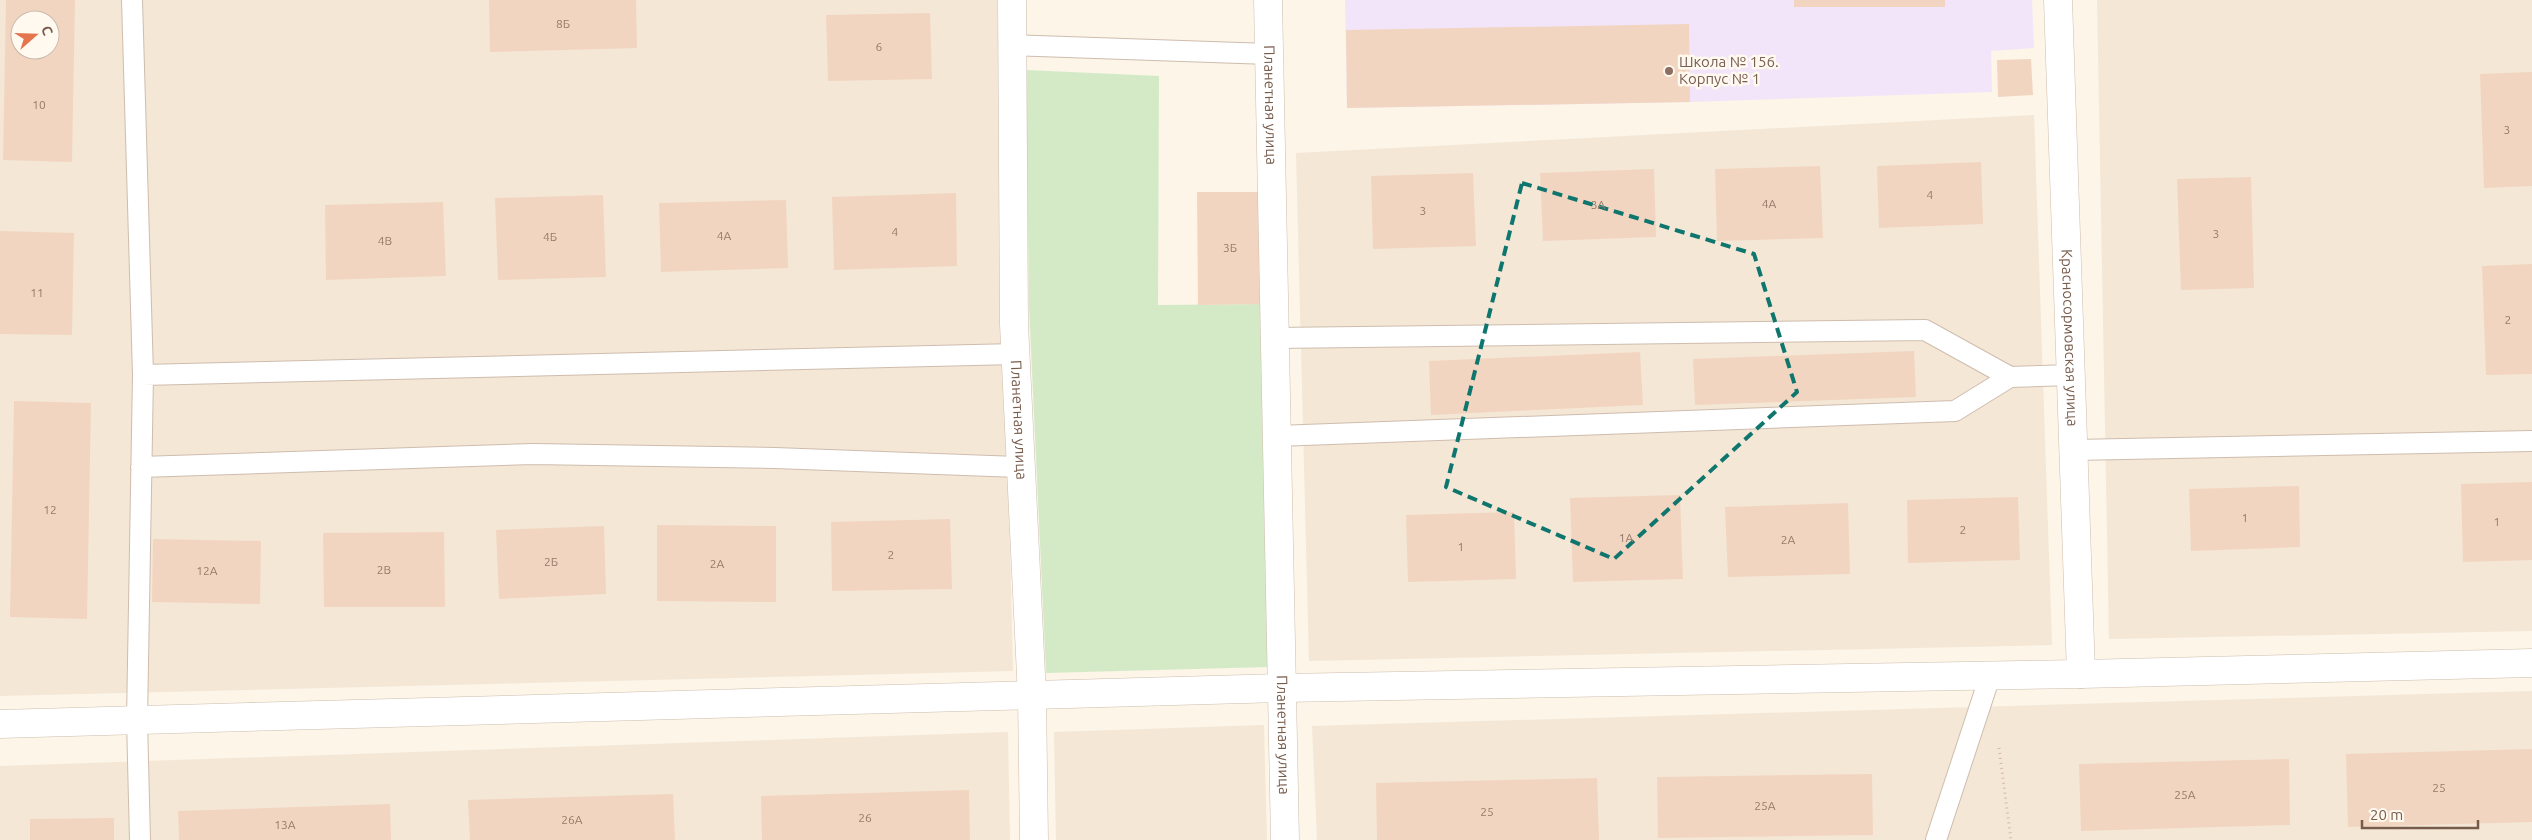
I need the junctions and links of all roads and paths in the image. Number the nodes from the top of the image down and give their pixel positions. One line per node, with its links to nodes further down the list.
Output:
1 (132, 0): 9 (lane)
2 (1012, 0): 5 (street, Планетная улица)
3 (1268, 0): 6 (street, Планетная улица)
4 (2058, 0): 10 (street, Красносормовская улица)
5 (1012, 45): 6 (lane); 8 (street, Планетная улица)
6 (1269, 54): 7 (street, Планетная улица)
7 (1275, 338): 11 (lane); 12 (street, Планетная улица)
8 (1016, 354): 9 (lane); 16 (street, Планетная улица)
9 (143, 375): 15 (lane)
10 (2072, 375): 11 (lane); 14 (street, Красносормовская улица)
11 (2010, 377): 12 (lane)
12 (1277, 436): 20 (street, Планетная улица)
13 (2532, 440): 14 (lane)
14 (2074, 450): 18 (street, Красносормовская улица)
15 (141, 467): 16 (lane); 22 (lane)
16 (1021, 467): 21 (street, Планетная улица)
17 (2532, 663): 18 (street)
18 (2081, 674): 19 (street)
19 (1990, 676): 20 (street); 28 (lane)
20 (1282, 688): 21 (street); 27 (street, Планетная улица)
21 (1032, 696): 22 (street); 26 (street, Планетная улица)
22 (137, 720): 23 (street); 25 (lane)
23 (0, 724)
24 (1999, 743): 29 (path)
25 (140, 840)
26 (1034, 840)
27 (1285, 840)
28 (1936, 840)
29 (2012, 840)

